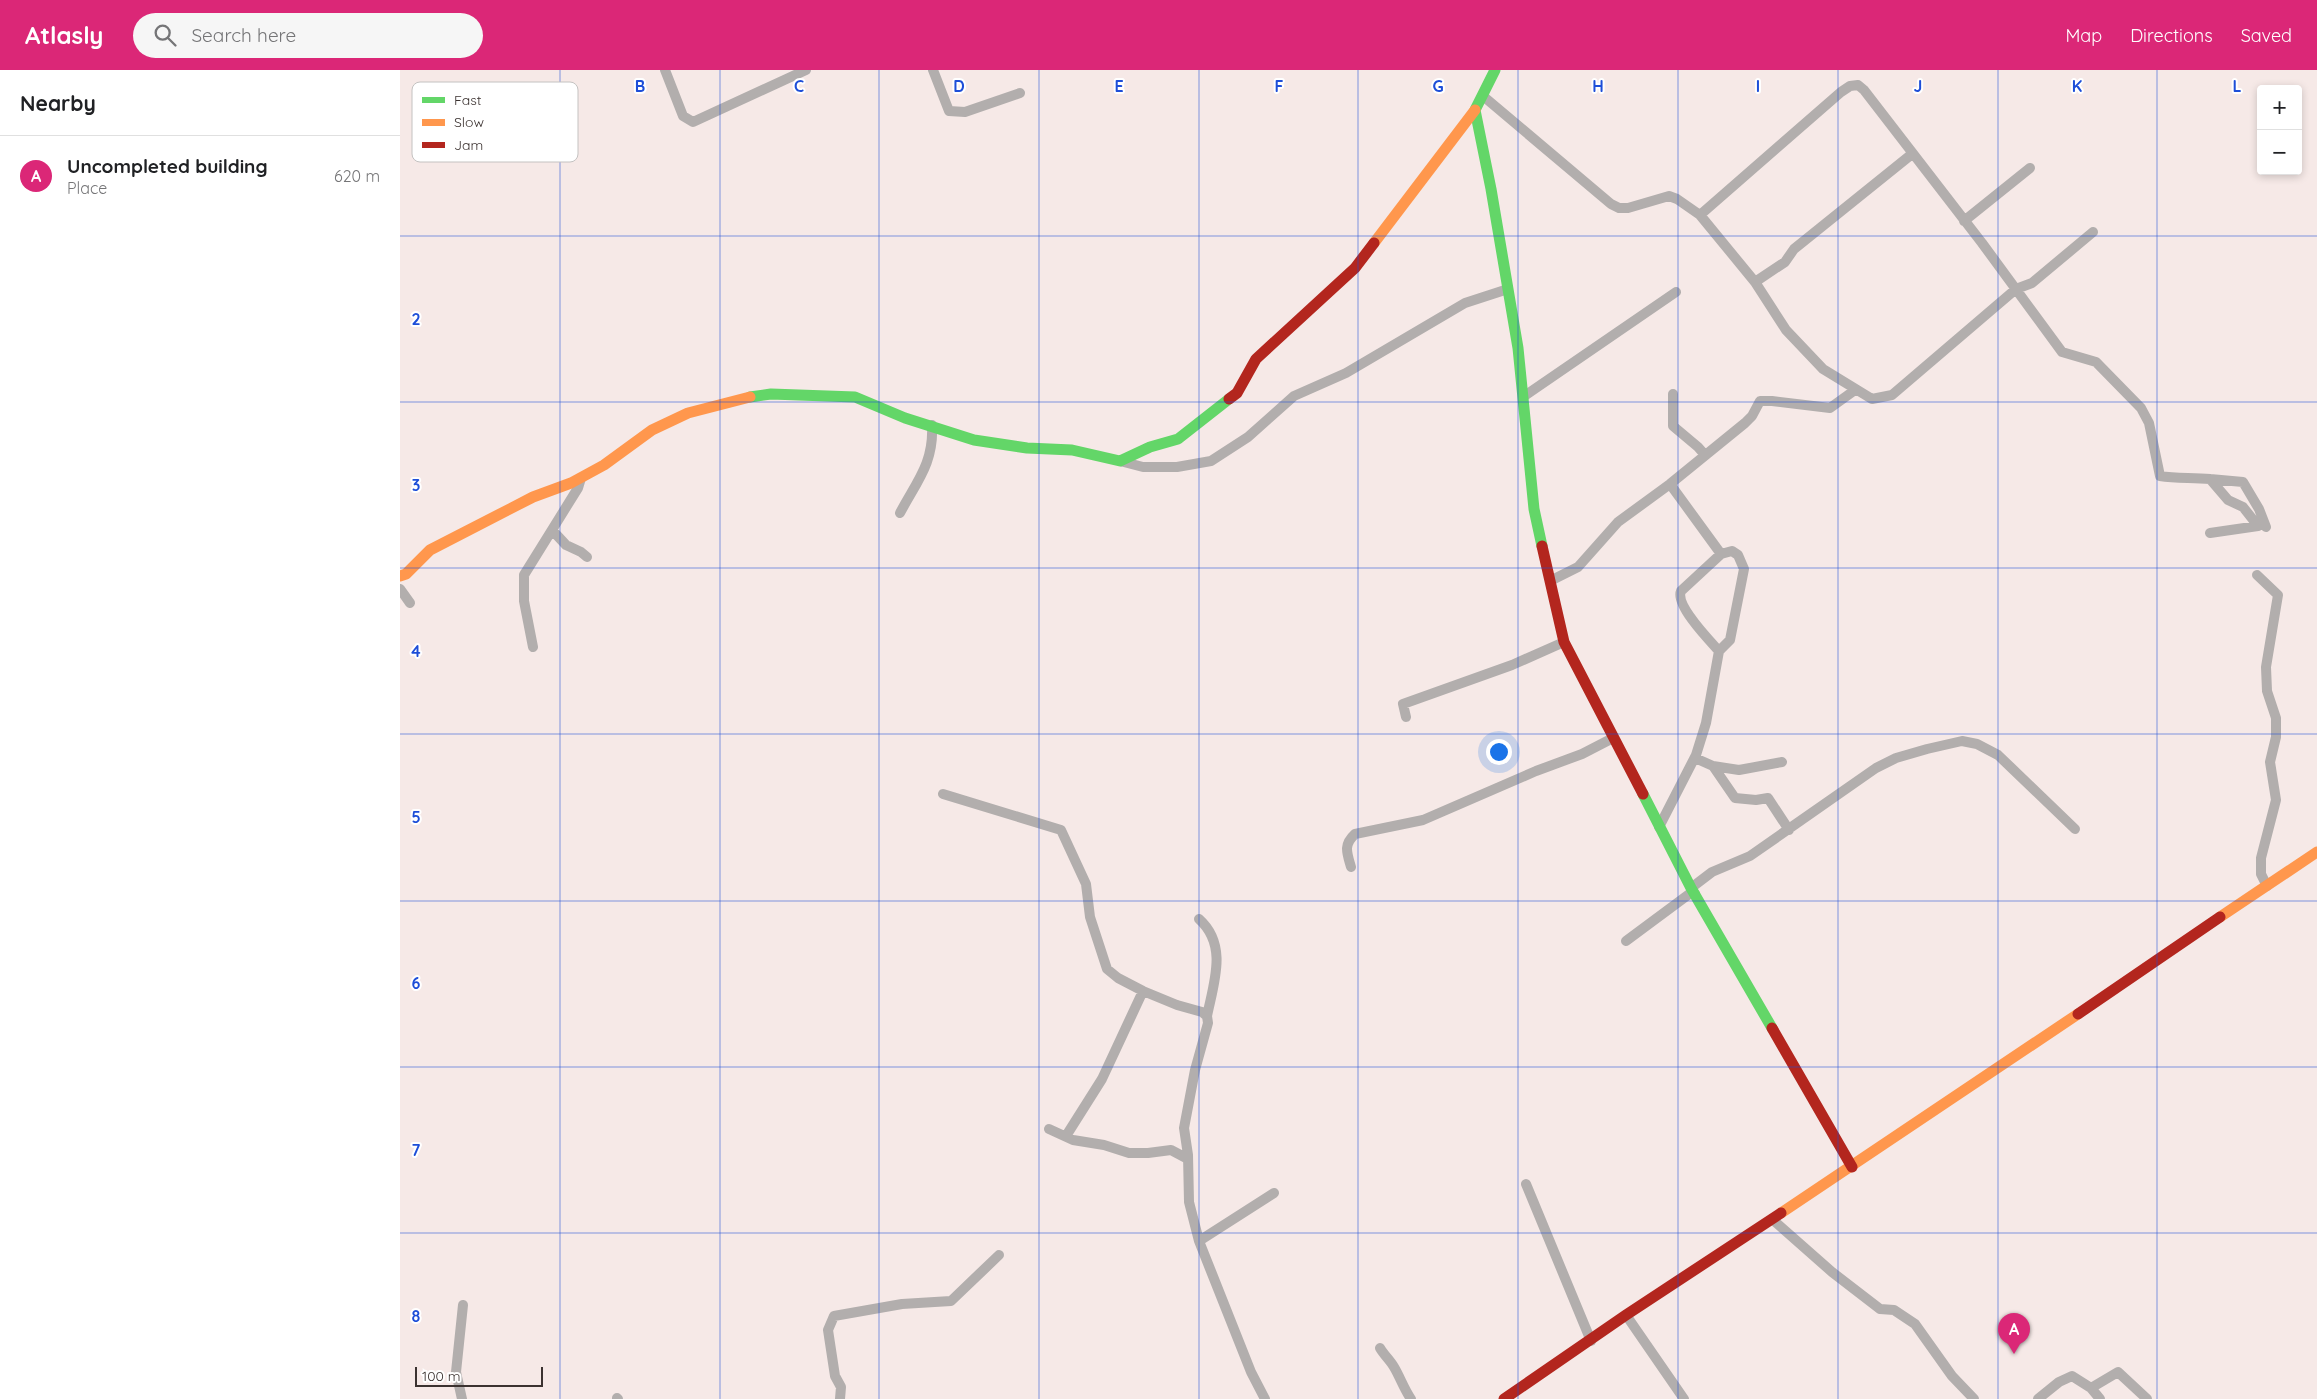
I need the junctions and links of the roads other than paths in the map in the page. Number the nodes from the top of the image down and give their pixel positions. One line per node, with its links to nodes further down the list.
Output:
1 (665, 70): 2 (street)
2 (806, 70)
3 (933, 70): 5 (street)
4 (1495, 70): 6 (street)
5 (1020, 93)
6 (1483, 96): 7 (street); 10 (street)
7 (1475, 110): 14 (street); 22 (street)
8 (1912, 154): 10 (street); 11 (street); 13 (street)
9 (2030, 168): 11 (street)
10 (1700, 215): 13 (street)
11 (1964, 221): 15 (street)
12 (2093, 232): 15 (street)
13 (1755, 282): 17 (street)
14 (1508, 289): 19 (street); 22 (street)
15 (2016, 289): 17 (street); 24 (street)
16 (1676, 292): 19 (street)
17 (1855, 390): 21 (street)
18 (1673, 394): 21 (street)
19 (1523, 396): 34 (street)
20 (932, 426): 22 (street); 23 (street); 26 (street)
21 (1705, 456): 25 (street)
22 (1120, 461)
23 (581, 478): 28 (street); 33 (street)
24 (2210, 479): 27 (street); 29 (street)
25 (1670, 484): 30 (street); 34 (street)
26 (900, 513)
27 (2266, 527)
28 (553, 531): 31 (street); 38 (street)
29 (2210, 533)
30 (1721, 554): 39 (street); 39 (street)
31 (587, 558)
32 (2257, 575): 51 (street)
33 (400, 576)
34 (1550, 581): 37 (street)
35 (400, 589): 36 (street)
36 (410, 603)
37 (1564, 642): 40 (street); 41 (street)
38 (533, 647)
39 (1719, 651): 42 (street)
40 (1406, 717)
41 (1613, 738): 46 (street); 50 (street)
42 (1695, 758): 44 (street); 46 (street)
43 (1782, 762): 44 (street)
44 (1713, 766): 48 (street)
45 (942, 794): 55 (street)
46 (1658, 827): 52 (street)
47 (2075, 829): 48 (street)
48 (1789, 830): 52 (street)
49 (2317, 852): 51 (street)
50 (1351, 867)
51 (2267, 886): 60 (street)
52 (1693, 891): 54 (street); 60 (street)
53 (1199, 919): 56 (street)
54 (1626, 941)
55 (1143, 991): 56 (street); 58 (street)
56 (1207, 1016): 59 (street)
57 (1049, 1129): 58 (street)
58 (1066, 1136): 59 (street)
59 (1188, 1159): 64 (street)
60 (1852, 1167): 63 (street)
61 (1526, 1184): 68 (street)
62 (1274, 1193): 64 (street)
63 (1772, 1218): 67 (street); 77 (street)
64 (1199, 1241): 73 (street)
65 (999, 1255): 72 (street)
66 (463, 1305): 71 (street)
67 (1626, 1315): 68 (street); 76 (street)
68 (1591, 1341): 75 (street)
69 (1380, 1348): 74 (street)
70 (2091, 1388): 78 (street); 79 (street); 80 (street)
71 (462, 1399)
72 (840, 1399)
73 (1265, 1399)
74 (1411, 1399)
75 (1504, 1399)
76 (1684, 1399)
77 (1974, 1399)
78 (2038, 1399)
79 (2100, 1399)
80 (2147, 1399)

